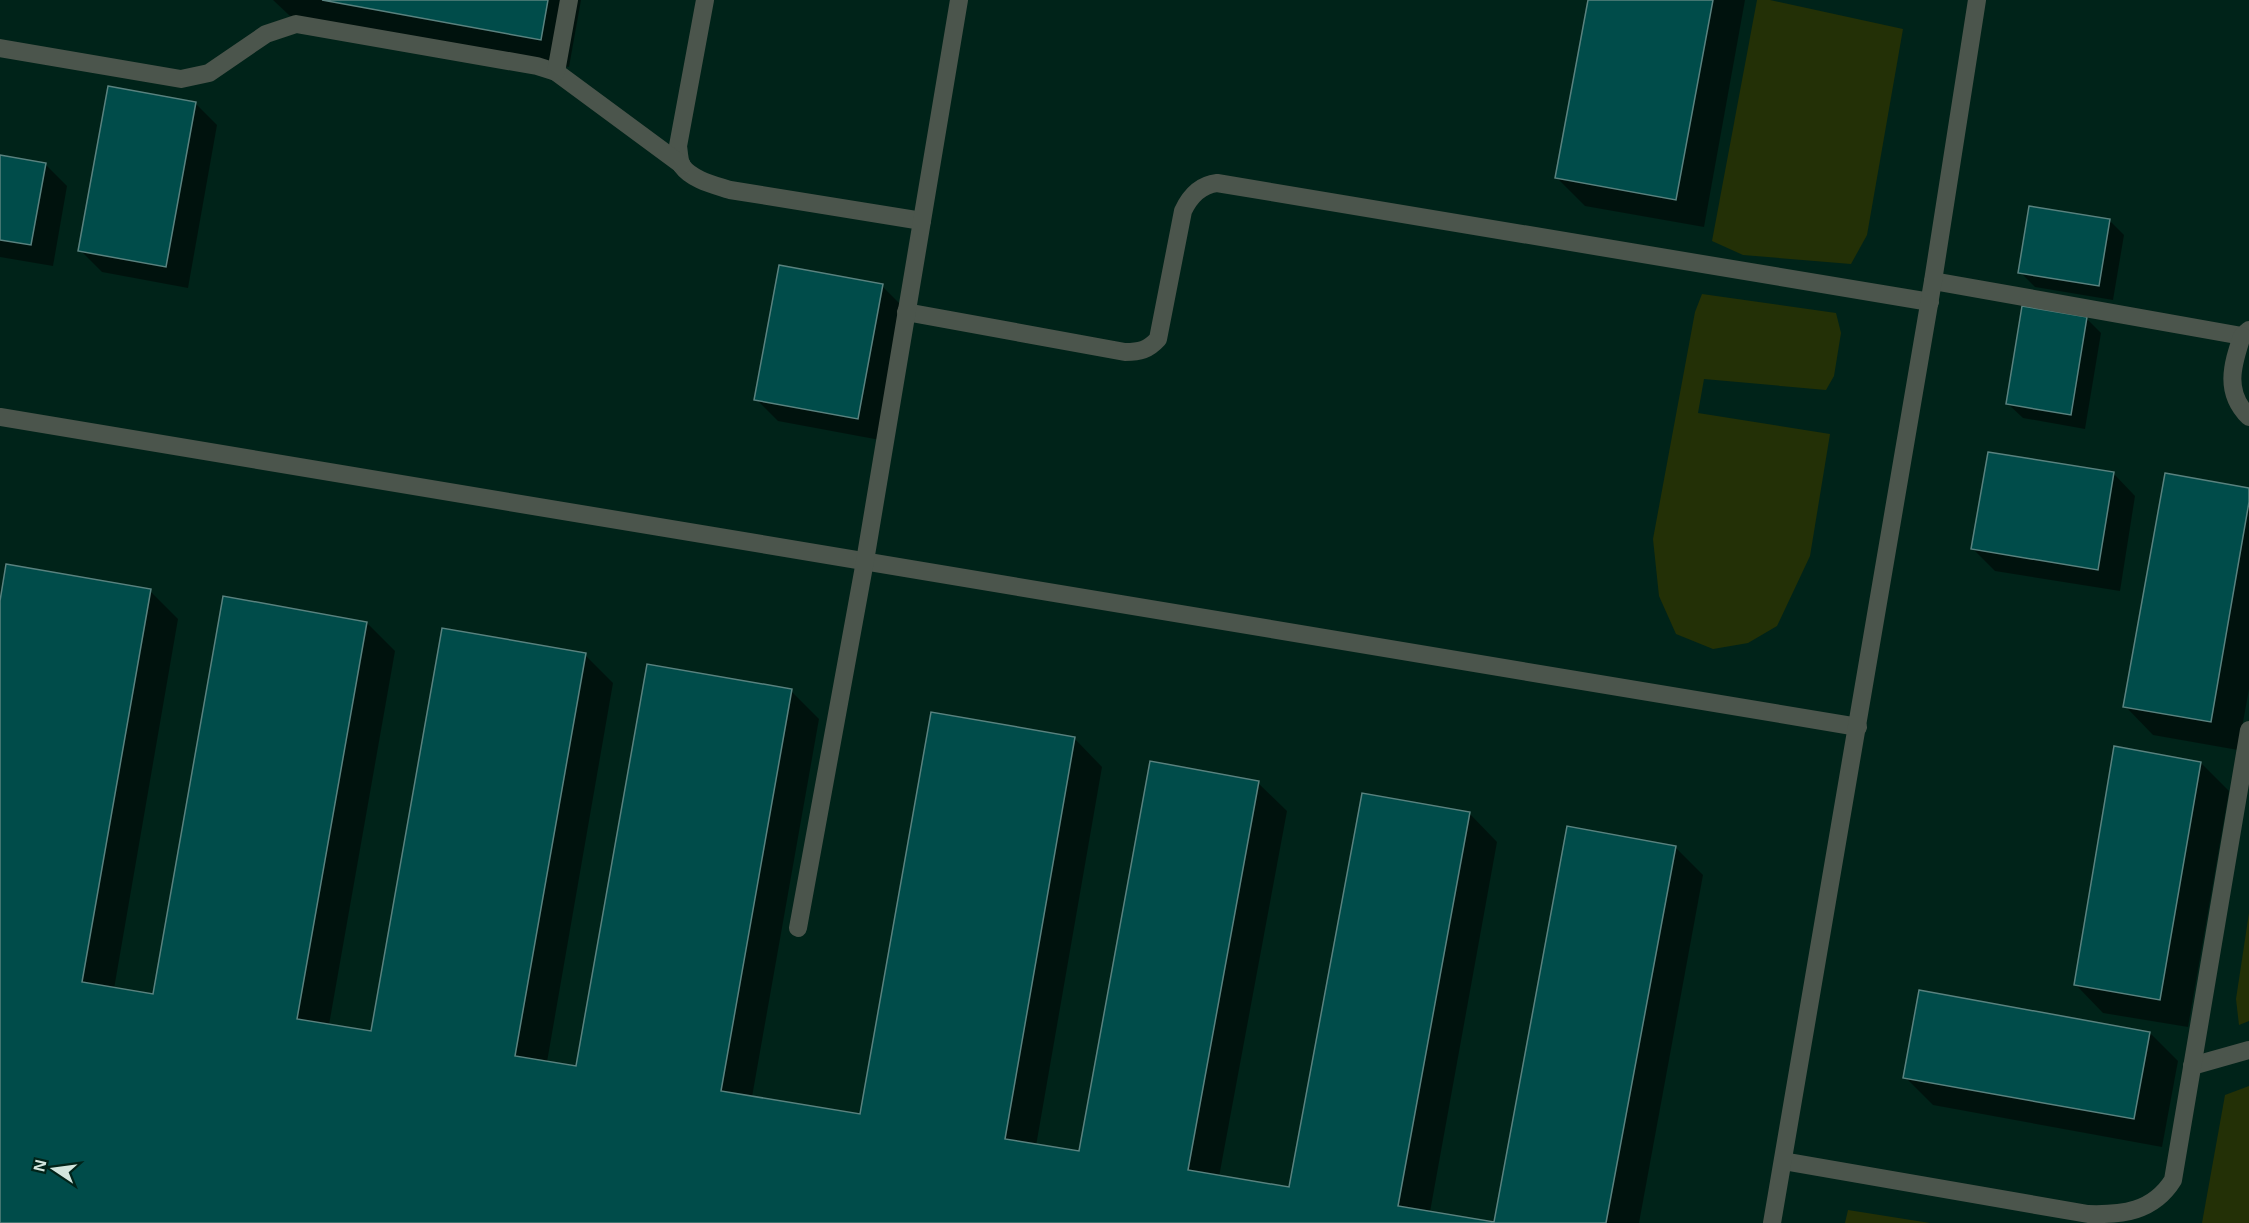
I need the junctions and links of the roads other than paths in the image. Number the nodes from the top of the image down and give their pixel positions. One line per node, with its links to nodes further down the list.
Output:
1 (569, 0): 6 (lane)
2 (705, 0): 7 (lane)
3 (959, 0): 8 (lane)
4 (1977, 0): 9 (lane)
5 (0, 48): 6 (lane)
6 (556, 72): 7 (lane)
7 (682, 165): 8 (lane)
8 (922, 221): 11 (lane)
9 (1933, 281): 10 (lane); 12 (lane)
10 (1930, 302): 11 (lane); 16 (lane)
11 (906, 312): 15 (lane)
12 (2245, 333): 14 (lane)
13 (0, 417): 15 (lane)
14 (2249, 417)
15 (865, 561): 16 (lane); 18 (lane)
16 (1858, 727): 21 (lane)
17 (2249, 730): 20 (lane)
18 (798, 928)
19 (2249, 1050): 20 (lane)
20 (2192, 1066): 21 (lane)
21 (1783, 1161): 22 (lane)
22 (1772, 1223)

